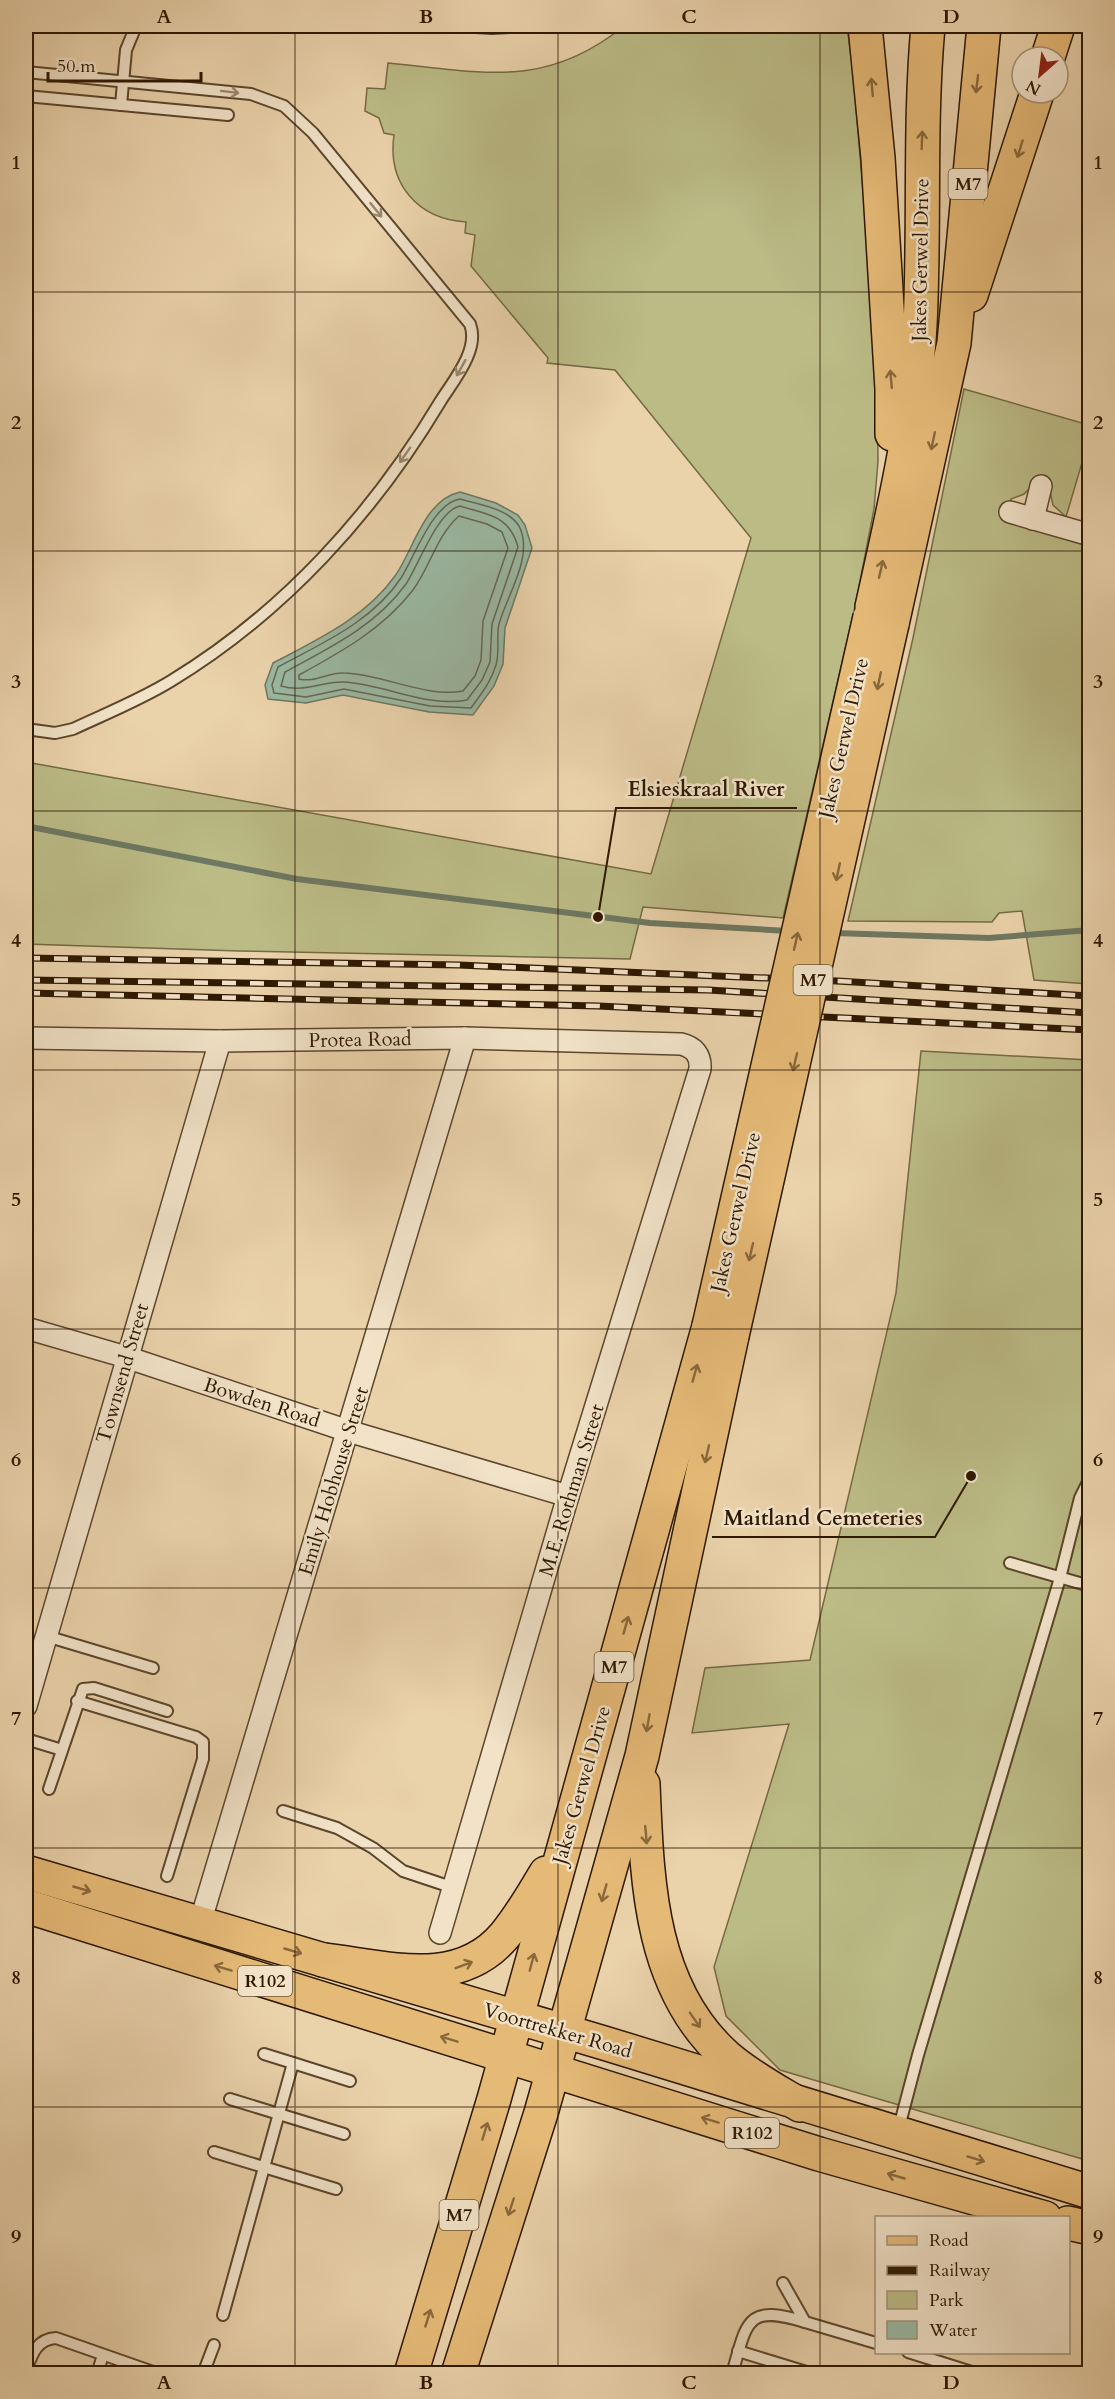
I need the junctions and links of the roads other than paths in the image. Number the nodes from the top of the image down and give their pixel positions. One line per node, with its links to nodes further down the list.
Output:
1 (135, 26): 10 (lane)
2 (459, 26): 3 (lane)
3 (527, 26)
4 (865, 26): 19 (main road, one-way to 4)
5 (928, 26): 19 (main road, Jakes Gerwel Drive / M7, one-way to 5)
6 (984, 26): 15 (main road, Jakes Gerwel Drive / M7, one-way to 15)
7 (1058, 26): 8 (main road)
8 (1052, 45)
9 (26, 72): 10 (lane)
10 (122, 81): 12 (lane); 22 (lane, one-way to 22)
11 (26, 96): 12 (lane)
12 (121, 105): 14 (lane)
13 (1033, 105): 15 (main road, one-way to 15)
14 (228, 115)
15 (954, 342): 21 (main road, Jakes Gerwel Drive / M7, one-way to 21)
16 (1041, 486): 18 (street)
17 (1010, 512): 18 (street)
18 (1033, 519): 20 (street)
19 (892, 521): 21 (main road, Jakes Gerwel Drive / M7, one-way to 19)
20 (1089, 535)
21 (881, 620): 28 (main road, Jakes Gerwel Drive / M7, bridge)
22 (26, 729)
23 (26, 1038): 25 (street, Protea Road)
24 (465, 1038): 25 (street, Protea Road); 26 (street, Protea Road); 30 (street, Emily Hobhouse Street)
25 (220, 1041): 29 (street, Townsend Street)
26 (694, 1049): 32 (street, M.E. Rothman Street)
27 (26, 1328): 29 (street, Bowden Road)
28 (721, 1331): 43 (main road, Jakes Gerwel Drive / M7, one-way to 43); 46 (main road, Jakes Gerwel Drive / M7, one-way to 28)
29 (126, 1357): 30 (street, Bowden Road); 36 (street, Townsend Street)
30 (348, 1431): 32 (street, Bowden Road); 51 (street, Emily Hobhouse Street)
31 (1089, 1478): 34 (lane)
32 (568, 1496): 49 (street, M.E. Rothman Street)
33 (1010, 1563): 34 (lane)
34 (1060, 1578): 35 (lane); 65 (lane)
35 (1089, 1586)
36 (45, 1636): 37 (lane); 39 (street, Townsend Street)
37 (153, 1668)
38 (77, 1701): 40 (lane); 42 (lane); 48 (lane)
39 (26, 1706)
40 (167, 1711)
41 (26, 1739): 42 (lane)
42 (62, 1750): 44 (lane)
43 (642, 1756): 55 (main road, Jakes Gerwel Drive / M7, one-way to 55); 62 (main road, one-way to 62)
44 (49, 1789)
45 (283, 1811): 49 (lane)
46 (564, 1843): 53 (main road, one-way to 46); 54 (main road, Jakes Gerwel Drive / M7, one-way to 46)
47 (26, 1872): 51 (main road, Voortrekker Road / R102, one-way to 51)
48 (167, 1876)
49 (454, 1888): 52 (street, M.E. Rothman Street)
50 (26, 1906): 57 (main road, Voortrekker Road / R102, one-way to 50)
51 (200, 1923): 53 (main road, Voortrekker Road / R102, one-way to 53)
52 (440, 1933)
53 (323, 1960): 54 (main road, Voortrekker Road / R102)
54 (517, 2019): 55 (main road, Voortrekker Road / R102); 57 (main road, Jakes Gerwel Drive / M7)
55 (564, 2032): 59 (main road, Jakes Gerwel Drive / M7); 62 (main road, Voortrekker Road / R102)
56 (264, 2054): 58 (lane)
57 (505, 2056): 59 (main road, Voortrekker Road / R102); 85 (main road, Jakes Gerwel Drive / M7, one-way to 57)
58 (293, 2064): 60 (lane); 63 (lane)
59 (553, 2071): 70 (main road, Voortrekker Road / R102, one-way to 59); 86 (main road, Jakes Gerwel Drive / M7, one-way to 86)
60 (350, 2081)
61 (230, 2099): 63 (lane)
62 (800, 2105): 65 (main road, Voortrekker Road / R102)
63 (279, 2114): 64 (lane); 67 (lane)
64 (344, 2134)
65 (898, 2134): 69 (main road, Voortrekker Road / R102, one-way to 69)
66 (214, 2152): 67 (lane)
67 (265, 2167): 68 (lane); 74 (lane)
68 (336, 2189)
69 (1089, 2192)
70 (1042, 2216)
71 (1070, 2223): 72 (main road)
72 (1089, 2228)
73 (783, 2283): 75 (lane)
74 (223, 2315)
75 (805, 2322): 76 (lane); 78 (lane)
76 (875, 2343)
77 (214, 2345): 84 (lane)
78 (738, 2351): 87 (lane); 88 (lane)
79 (915, 2354): 89 (lane)
80 (103, 2355): 81 (lane); 82 (lane); 83 (lane)
81 (26, 2370)
82 (97, 2373)
83 (159, 2373)
84 (203, 2373)
85 (411, 2373)
86 (458, 2373)
87 (732, 2373)
88 (813, 2373)
89 (978, 2373)

